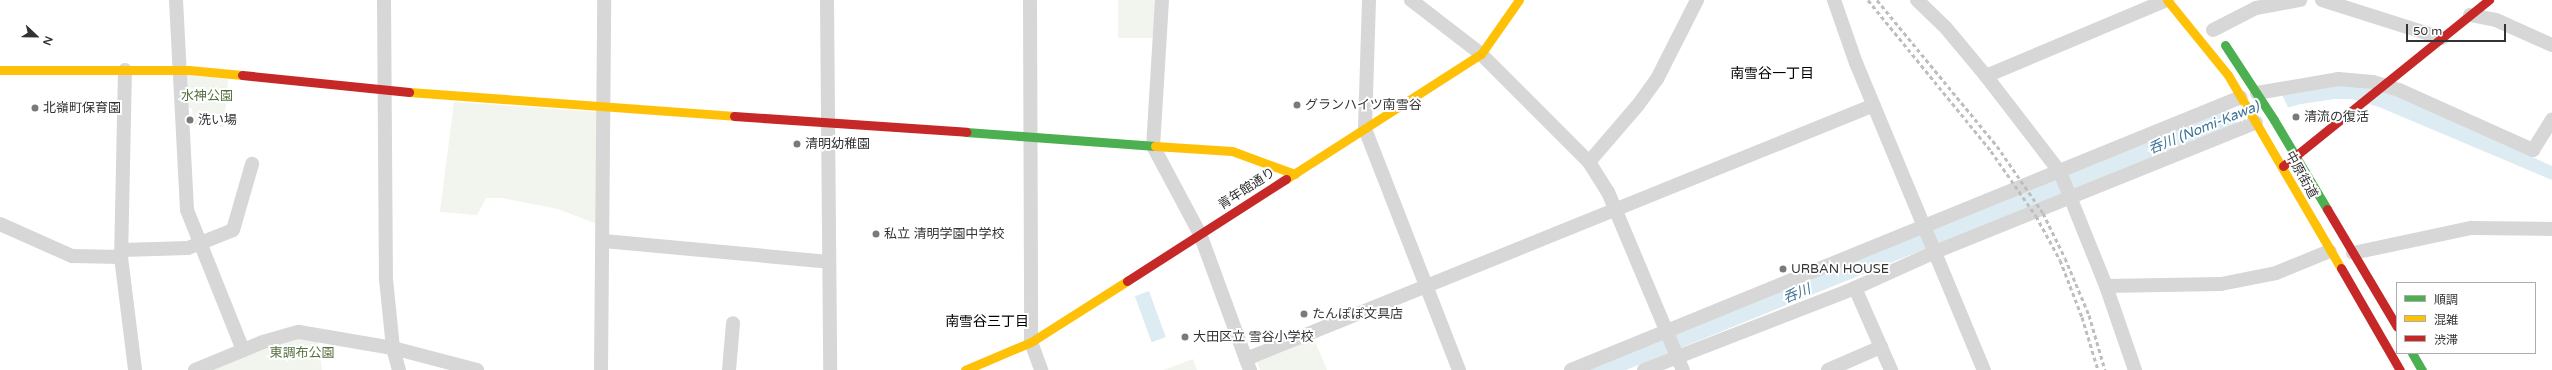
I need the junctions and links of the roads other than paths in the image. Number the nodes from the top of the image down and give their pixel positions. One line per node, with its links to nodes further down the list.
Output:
1 (176, 0): 24 (street)
2 (384, 0): 27 (street)
3 (604, 0): 31 (street)
4 (827, 0): 34 (street)
5 (1030, 0): 36 (street)
6 (1162, 0): 37 (street)
7 (1368, 0): 35 (street)
8 (1411, 0): 21 (street)
9 (1519, 0): 21 (street, 青年館通り)
10 (1697, 0): 39 (street)
11 (1834, 0): 30 (street)
12 (1917, 0): 25 (street)
13 (2167, 0): 25 (street); 29 (street, 中原街道)
14 (2300, 0): 18 (street)
15 (2322, 0): 19 (street)
16 (2489, 0): 17 (street)
17 (2470, 15): 19 (street); 20 (street)
18 (2209, 25): 28 (street, 中原街道)
19 (2442, 38): 26 (street)
20 (2552, 45)
21 (1481, 54): 35 (street, 青年館通り); 39 (street)
22 (0, 70): 23 (street)
23 (125, 70): 24 (street); 54 (street)
24 (179, 70): 27 (street); 51 (street)
25 (1986, 76): 43 (street)
26 (2384, 86): 28 (street); 32 (street); 38 (street)
27 (385, 89): 31 (street); 65 (street)
28 (2258, 95): 38 (street, 中原街道)
29 (2243, 100): 33 (street, 中原街道); 43 (street)
30 (1874, 105): 45 (street); 47 (street)
31 (605, 106): 34 (street); 50 (street)
32 (2552, 120)
33 (2256, 121): 41 (street, 中原街道); 44 (street)
34 (828, 122): 36 (street); 56 (street)
35 (1365, 129): 42 (street, 青年館通り); 58 (street)
36 (1031, 136): 37 (street); 63 (street)
37 (1153, 146): 42 (street); 49 (street)
38 (2296, 156): 41 (street); 55 (street, 中原街道)
39 (1589, 162): 45 (street)
40 (252, 164): 51 (street)
41 (2282, 168): 53 (street, 中原街道)
42 (1295, 174): 49 (street, 青年館通り)
43 (2061, 174): 44 (street); 47 (street)
44 (2070, 194): 52 (street); 57 (street)
45 (1616, 208): 58 (street); 62 (street)
46 (0, 224): 54 (street)
47 (1926, 229): 52 (street); 62 (street)
48 (2552, 229): 55 (street)
49 (1200, 234): 63 (street, 青年館通り); 69 (street)
50 (604, 241): 56 (street); 74 (street)
51 (201, 245): 54 (street); 66 (street)
52 (1934, 249): 59 (street); 85 (street)
53 (2330, 251): 57 (street); 87 (street, 中原街道)
54 (121, 253): 70 (street)
55 (2353, 253): 61 (street, 中原街道)
56 (829, 262): 76 (street)
57 (2106, 286): 86 (street)
58 (1425, 287): 69 (street); 79 (street)
59 (1856, 288): 64 (street); 67 (street)
60 (734, 323): 75 (street)
61 (2396, 325)
62 (1669, 334): 67 (street); 80 (street)
63 (1032, 342): 77 (street, 青年館通り); 78 (street)
64 (1881, 347): 83 (street); 84 (street)
65 (393, 348): 66 (street); 72 (street); 73 (street)
66 (243, 350): 71 (street)
67 (1677, 354): 81 (street); 82 (street)
68 (2413, 354): 88 (street)
69 (1248, 364)
70 (135, 370)
71 (195, 370)
72 (399, 370)
73 (477, 370)
74 (601, 370)
75 (729, 370)
76 (830, 370)
77 (964, 370)
78 (1041, 370)
79 (1459, 370)
80 (1571, 370)
81 (1644, 370)
82 (1683, 370)
83 (1828, 370)
84 (1891, 370)
85 (1984, 370)
86 (2135, 370)
87 (2400, 370)
88 (2422, 370)

